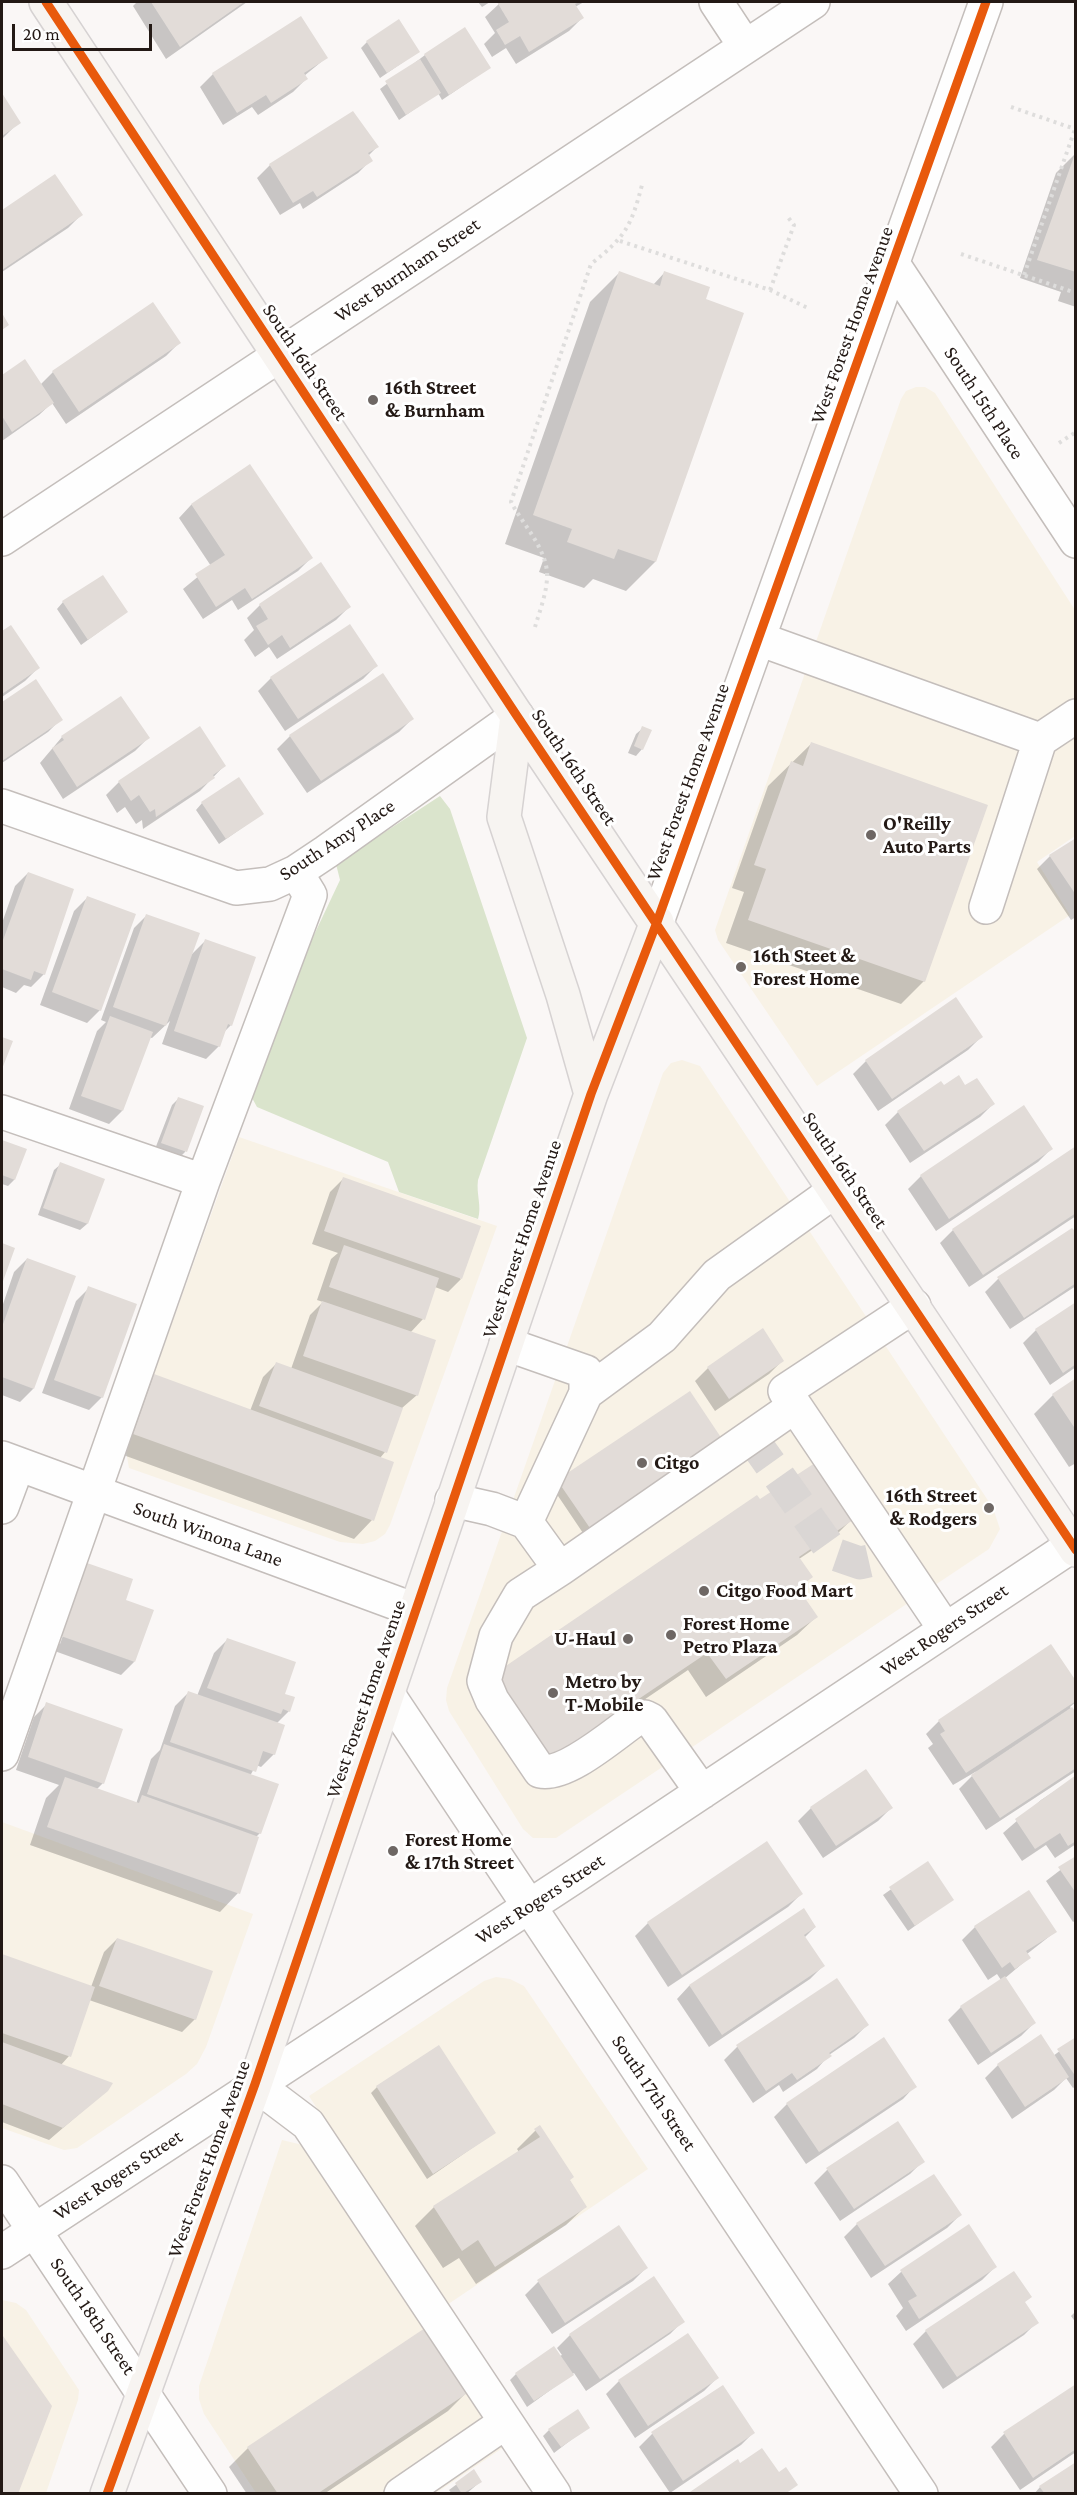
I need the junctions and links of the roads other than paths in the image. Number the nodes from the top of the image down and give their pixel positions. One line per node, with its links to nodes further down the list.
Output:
1 (46, 2): 7 (main road, South 16th Street)
2 (716, 2): 5 (street)
3 (813, 2): 5 (street, West Burnham Street)
4 (986, 2): 6 (street, West Forest Home Avenue)
5 (746, 46): 7 (street, West Burnham Street)
6 (893, 264): 9 (street, South 15th Place); 10 (street, West Forest Home Avenue)
7 (279, 355): 8 (street, West Burnham Street); 11 (main road, South 16th Street)
8 (2, 539)
9 (1076, 542)
10 (759, 639): 13 (street); 17 (street, West Forest Home Avenue)
11 (517, 716): 15 (street, South Amy Place); 17 (main road, South 16th Street); 18 (main road)
12 (1076, 716): 13 (street)
13 (1040, 740): 16 (street)
14 (2, 806): 15 (street, South Amy Place)
15 (296, 872): 20 (street)
16 (986, 908)
17 (657, 922): 18 (main road, West Forest Home Avenue); 21 (main road, South 16th Street)
18 (591, 1094): 23 (main road, West Forest Home Avenue)
19 (2, 1112): 20 (street)
20 (203, 1181): 27 (street)
21 (836, 1190): 22 (main road, South 16th Street); 24 (street)
22 (914, 1306): 25 (street); 31 (main road, South 16th Street)
23 (506, 1344): 24 (street); 28 (main road, West Forest Home Avenue)
24 (586, 1393): 30 (street)
25 (795, 1406): 32 (street); 34 (street)
26 (10, 1461): 27 (street, South Winona Lane); 29 (street)
27 (95, 1492): 33 (street, South Winona Lane); 36 (street)
28 (453, 1500): 30 (street); 33 (main road, West Forest Home Avenue)
29 (2, 1507)
30 (526, 1522): 32 (street)
31 (1074, 1546): 34 (street, West Rogers Street)
32 (560, 1569): 37 (street)
33 (415, 1610): 35 (main road, West Forest Home Avenue)
34 (945, 1629): 37 (street, West Rogers Street)
35 (387, 1693): 38 (street, South 17th Street); 39 (main road, West Forest Home Avenue)
36 (2, 1754)
37 (702, 1792): 38 (street, West Rogers Street)
38 (530, 1907): 39 (street, West Rogers Street); 49 (street, South 17th Street)
39 (255, 2084): 41 (street, West Rogers Street); 43 (main road, West Forest Home Avenue); 44 (street)
40 (2, 2182): 41 (street, South 18th Street)
41 (35, 2230): 42 (street, West Rogers Street); 43 (street, South 18th Street)
42 (2, 2252)
43 (143, 2392): 45 (main road, West Forest Home Avenue); 46 (street, South 18th Street)
44 (506, 2422): 47 (street); 48 (street)
45 (108, 2493)
46 (210, 2493)
47 (401, 2493)
48 (554, 2493)
49 (921, 2493)

